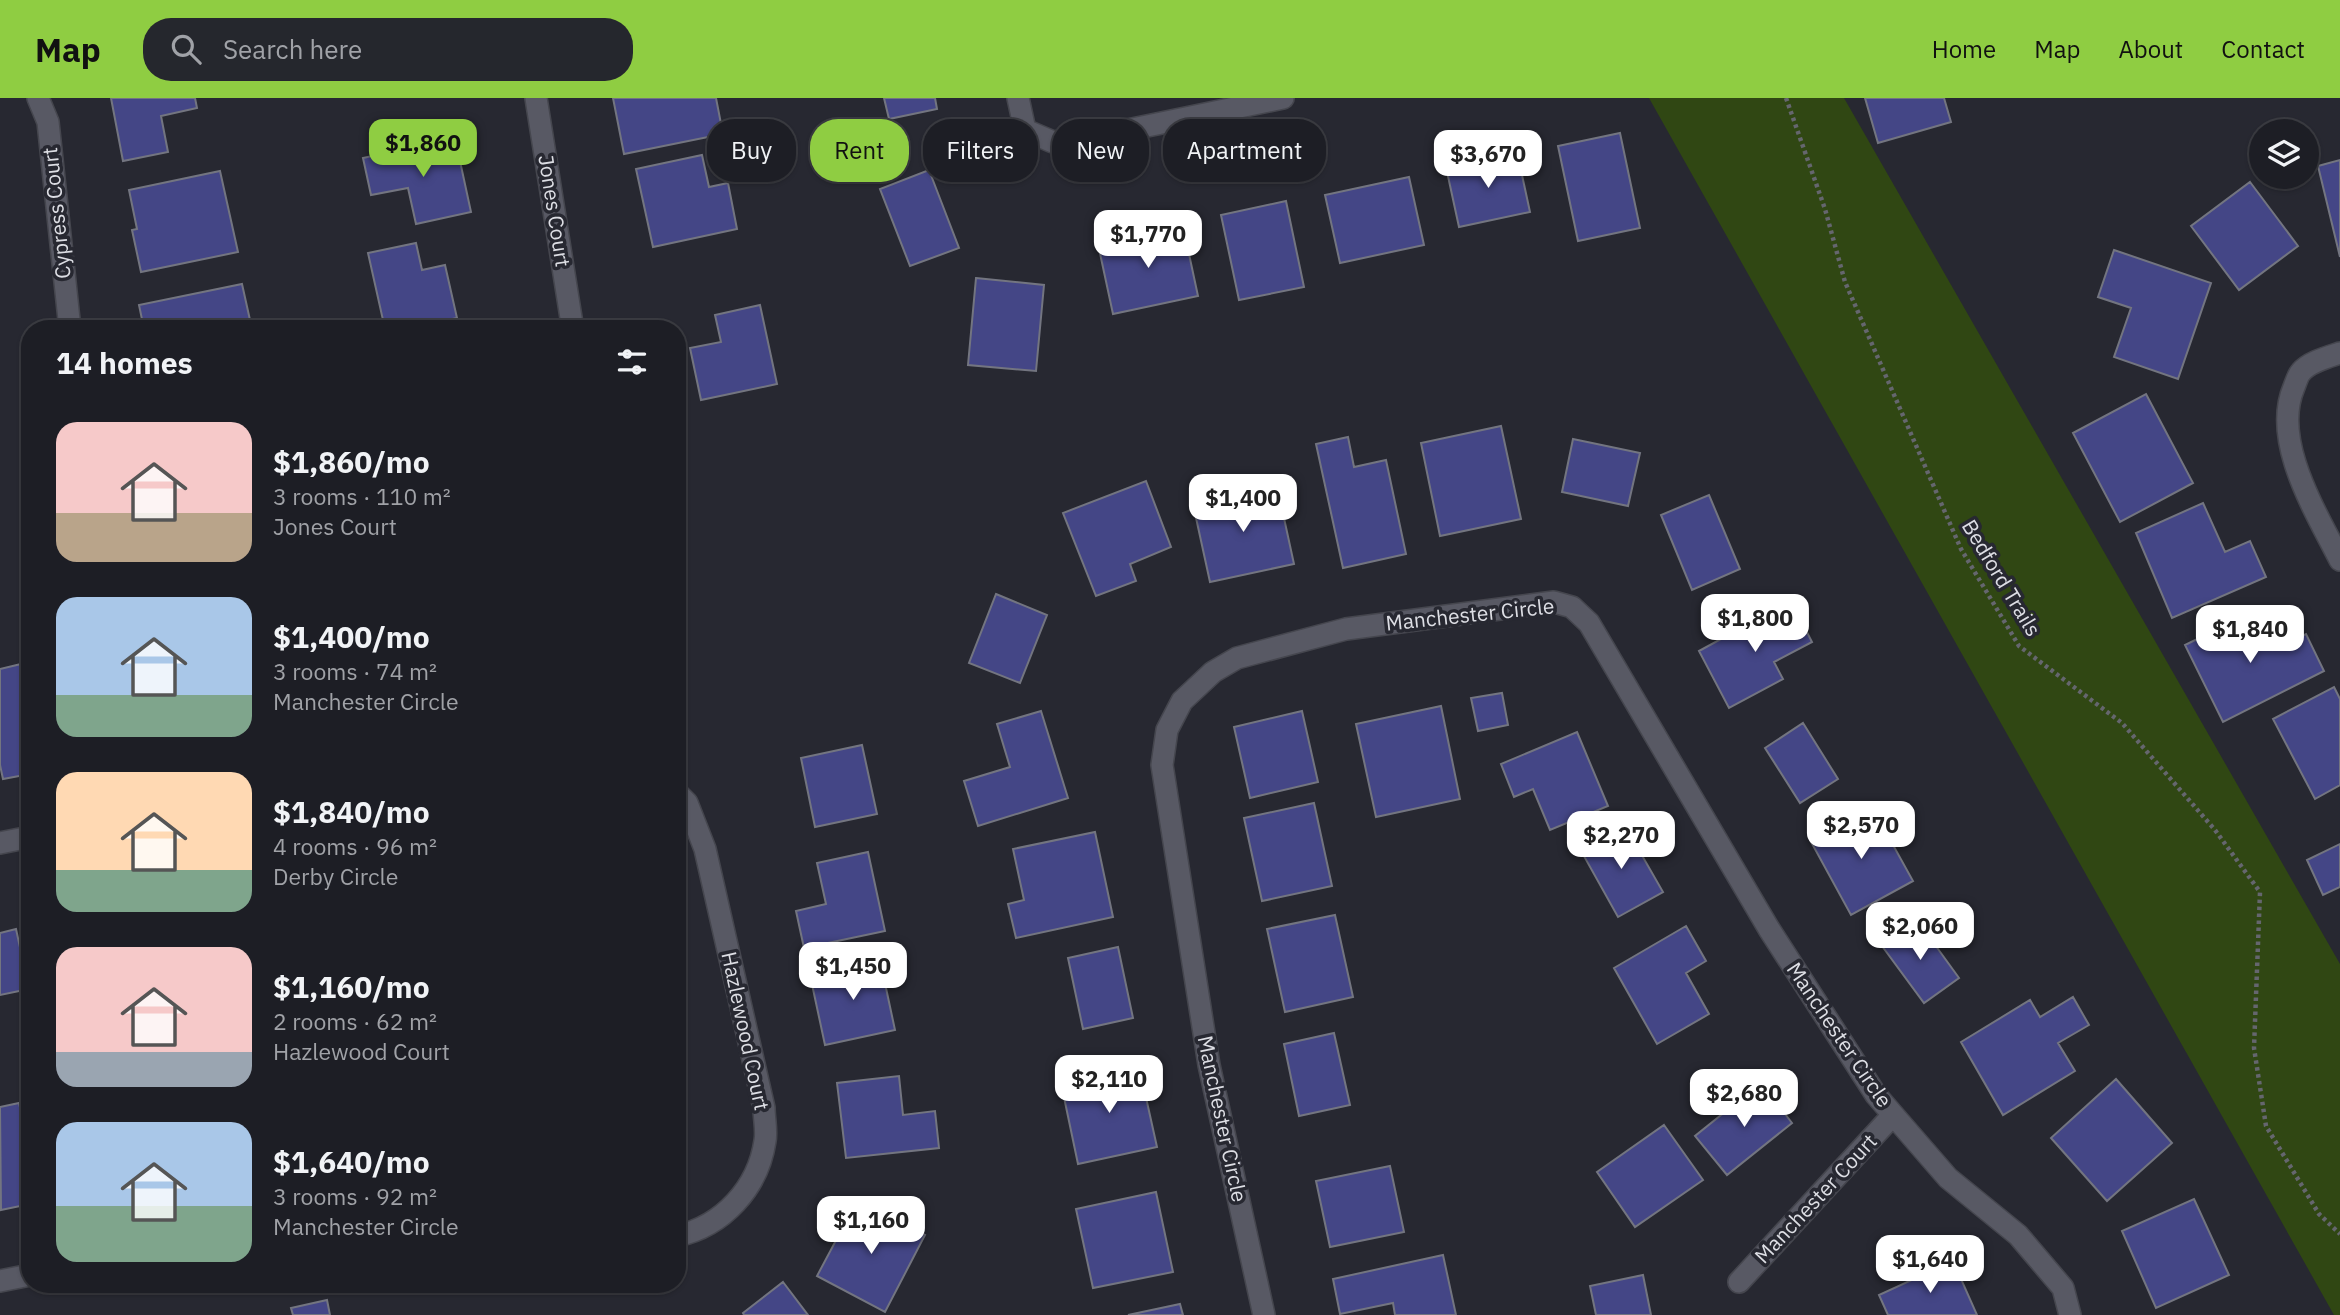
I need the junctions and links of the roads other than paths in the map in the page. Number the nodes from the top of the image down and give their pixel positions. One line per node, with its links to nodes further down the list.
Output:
1 (38, 98): 5 (street, Cypress Court)
2 (536, 98): 6 (street, Jones Court)
3 (1018, 98): 4 (street)
4 (1283, 98)
5 (69, 320)
6 (571, 320)
7 (2340, 353): 8 (street)
8 (2340, 560)
9 (686, 802): 13 (street, Hazlewood Court)
10 (21, 840): 11 (street)
11 (0, 843)
12 (1893, 1115): 16 (street, Manchester Court); 17 (street, Manchester Circle); 18 (street, Manchester Circle)
13 (686, 1234)
14 (21, 1277): 15 (street)
15 (0, 1281)
16 (1740, 1282)
17 (1264, 1315)
18 (2070, 1315)

